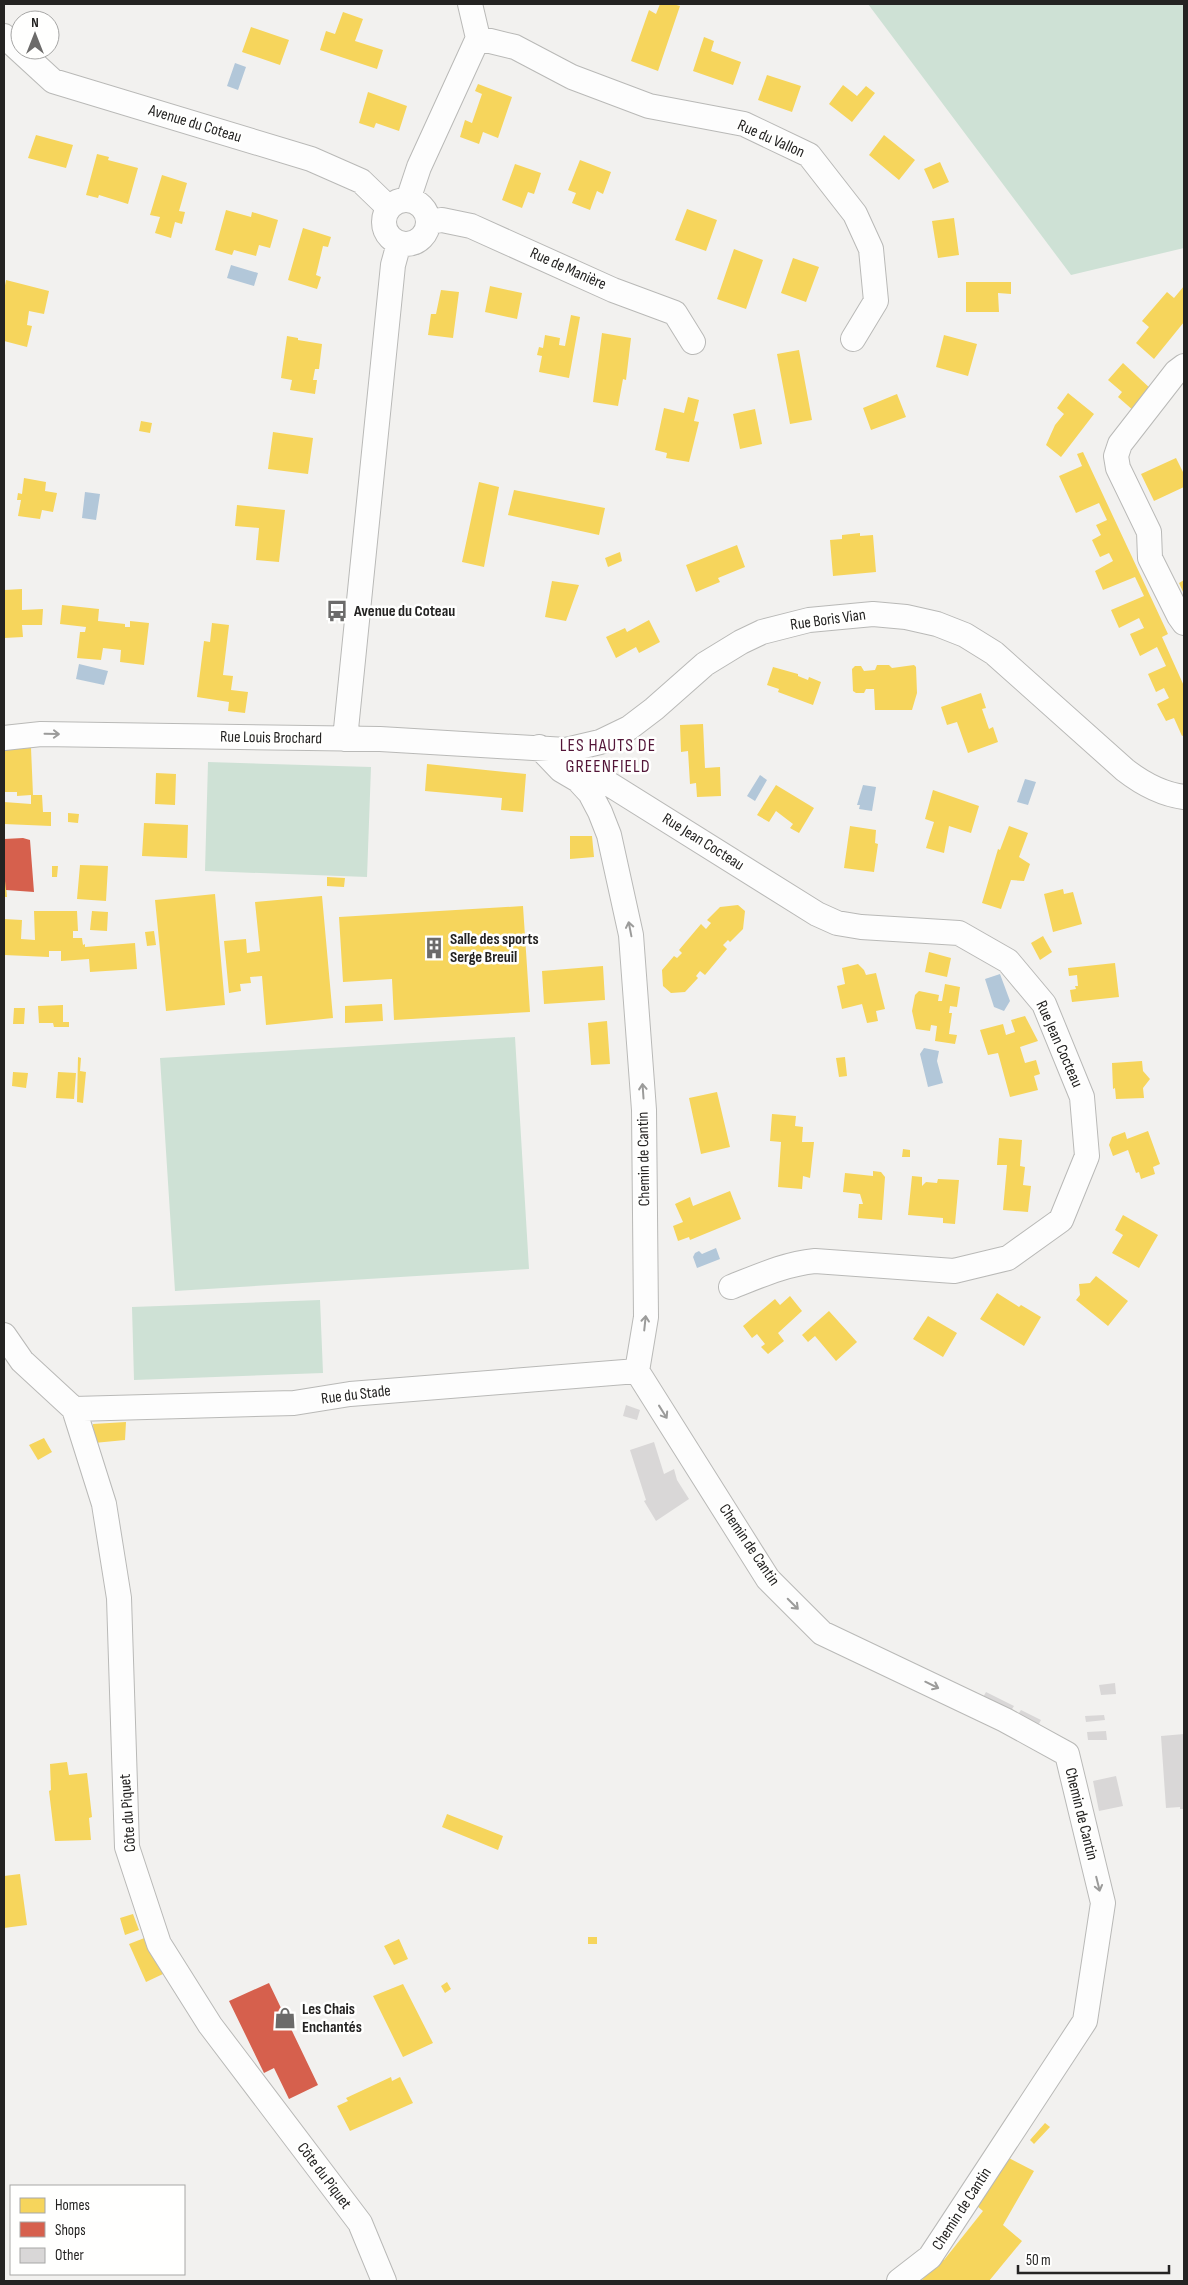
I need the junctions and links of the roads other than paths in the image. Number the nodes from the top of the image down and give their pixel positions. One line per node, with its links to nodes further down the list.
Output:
1 (470, 4): 3 (street)
2 (4, 36): 4 (street, Avenue du Coteau)
3 (478, 38): 4 (street); 7 (street, Rue du Vallon)
4 (398, 204): 5 (street); 6 (street)
5 (428, 222): 6 (street); 8 (street, Rue de Manière)
6 (399, 243): 12 (street)
7 (853, 340)
8 (693, 342)
9 (1184, 366): 10 (street)
10 (1184, 623)
11 (4, 738): 12 (street, Rue Louis Brochard, one-way to 12)
12 (344, 739): 13 (street, Rue Louis Brochard)
13 (539, 747): 14 (street, Rue Boris Vian); 15 (street, Rue Jean Cocteau); 17 (street, Chemin de Cantin, one-way to 13)
14 (1184, 797)
15 (731, 1287)
16 (4, 1335): 18 (street, Côte du Piquet)
17 (637, 1371): 18 (street, Rue du Stade); 20 (street, Chemin de Cantin, one-way to 20)
18 (74, 1409): 19 (street, Côte du Piquet)
19 (384, 2281)
20 (900, 2281)

